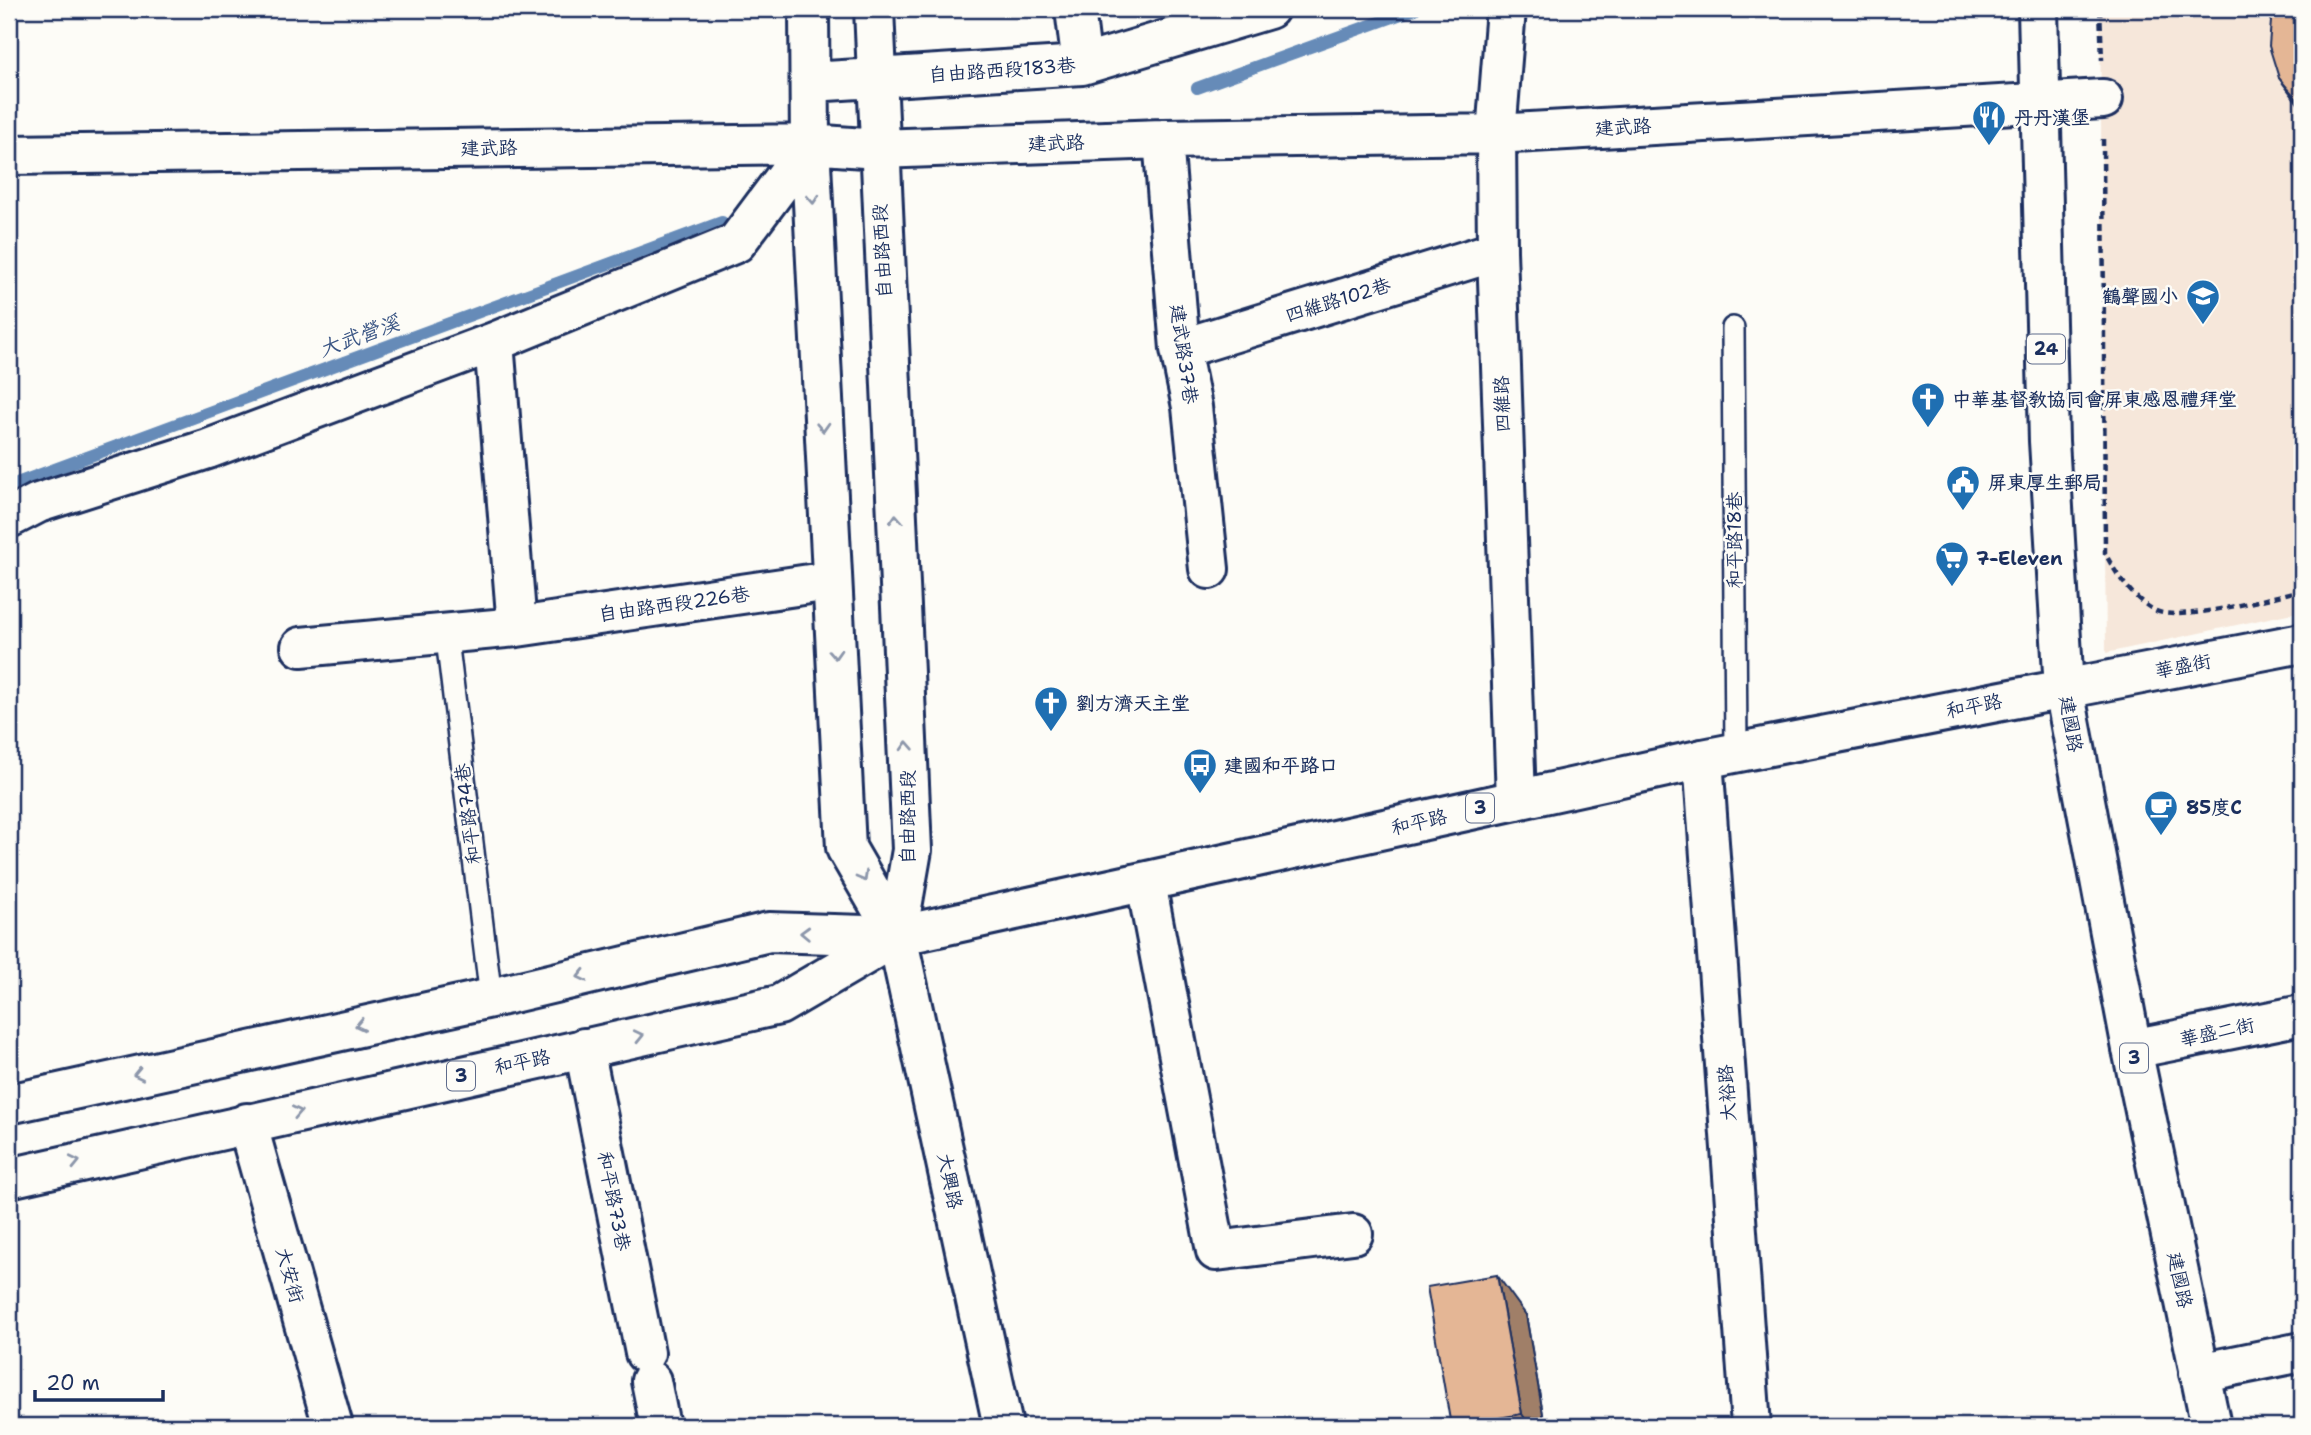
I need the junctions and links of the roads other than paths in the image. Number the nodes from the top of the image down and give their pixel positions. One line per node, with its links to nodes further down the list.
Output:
1 (809, 9): 9 (street)
2 (874, 9): 8 (street, 自由路西段)
3 (1074, 9): 7 (street)
4 (1269, 9): 7 (street, 自由路西段183巷)
5 (1506, 9): 12 (street, 四維路)
6 (2038, 9): 11 (street, 建國路 / 24)
7 (1082, 65): 8 (street, 自由路西段183巷)
8 (875, 79): 9 (street, 自由路西段183巷); 15 (street, 自由路西段)
9 (811, 82): 14 (street)
10 (2103, 99): 11 (street, 建武路)
11 (2040, 102): 12 (street, 建武路); 28 (street, 建國路 / 24)
12 (1496, 134): 13 (street, 建武路); 17 (street, 四維路)
13 (1163, 139): 15 (street, 建武路); 20 (street, 建武路37巷)
14 (810, 144): 15 (street, 建武路); 16 (street, 建武路); 19 (street); 23 (street, one-way to 23)
15 (877, 149): 32 (street, 自由路西段, one-way to 15)
16 (9, 156)
17 (1497, 251): 20 (street, 四維路102巷); 30 (street, 四維路)
18 (1733, 328): 29 (lane, 和平路18巷)
19 (494, 342): 21 (street); 24 (street)
20 (1180, 349): 22 (street, 建武路37巷)
21 (9, 518)
22 (1209, 569)
23 (831, 581): 24 (street, 自由路西段226巷); 32 (street, one-way to 32)
24 (517, 627): 25 (street, 自由路西段226巷)
25 (446, 631): 27 (street, 自由路西段226巷); 33 (lane, 和平路74巷)
26 (2302, 643): 28 (street, 華盛街)
27 (301, 647)
28 (2064, 689): 29 (street, 和平路 / 3); 36 (street, 建國路 / 3)
29 (1719, 756): 30 (street, 和平路 / 3); 46 (street, 大裕路)
30 (1516, 800): 31 (street, 和平路 / 3)
31 (1146, 883): 32 (street, 和平路 / 3); 40 (street)
32 (897, 936): 33 (street, 和平路 / 3, one-way to 33); 35 (street, 和平路 / 3, one-way to 32); 45 (street, 大興路)
33 (491, 998): 37 (street, 和平路 / 3, one-way to 37)
34 (2302, 1015): 36 (street, 華盛二街)
35 (584, 1048): 38 (street, 和平路 / 3, one-way to 35); 44 (street, 和平路73巷)
36 (2132, 1049): 42 (street, 建國路 / 3)
37 (9, 1104)
38 (247, 1123): 39 (street, 和平路 / 3, one-way to 38); 43 (street, 大安街)
39 (9, 1178)
40 (1353, 1234)
41 (2302, 1352): 42 (street)
42 (2199, 1373): 47 (street, 建國路 / 3)
43 (333, 1426)
44 (660, 1426)
45 (1003, 1426)
46 (1751, 1426)
47 (2211, 1426)

